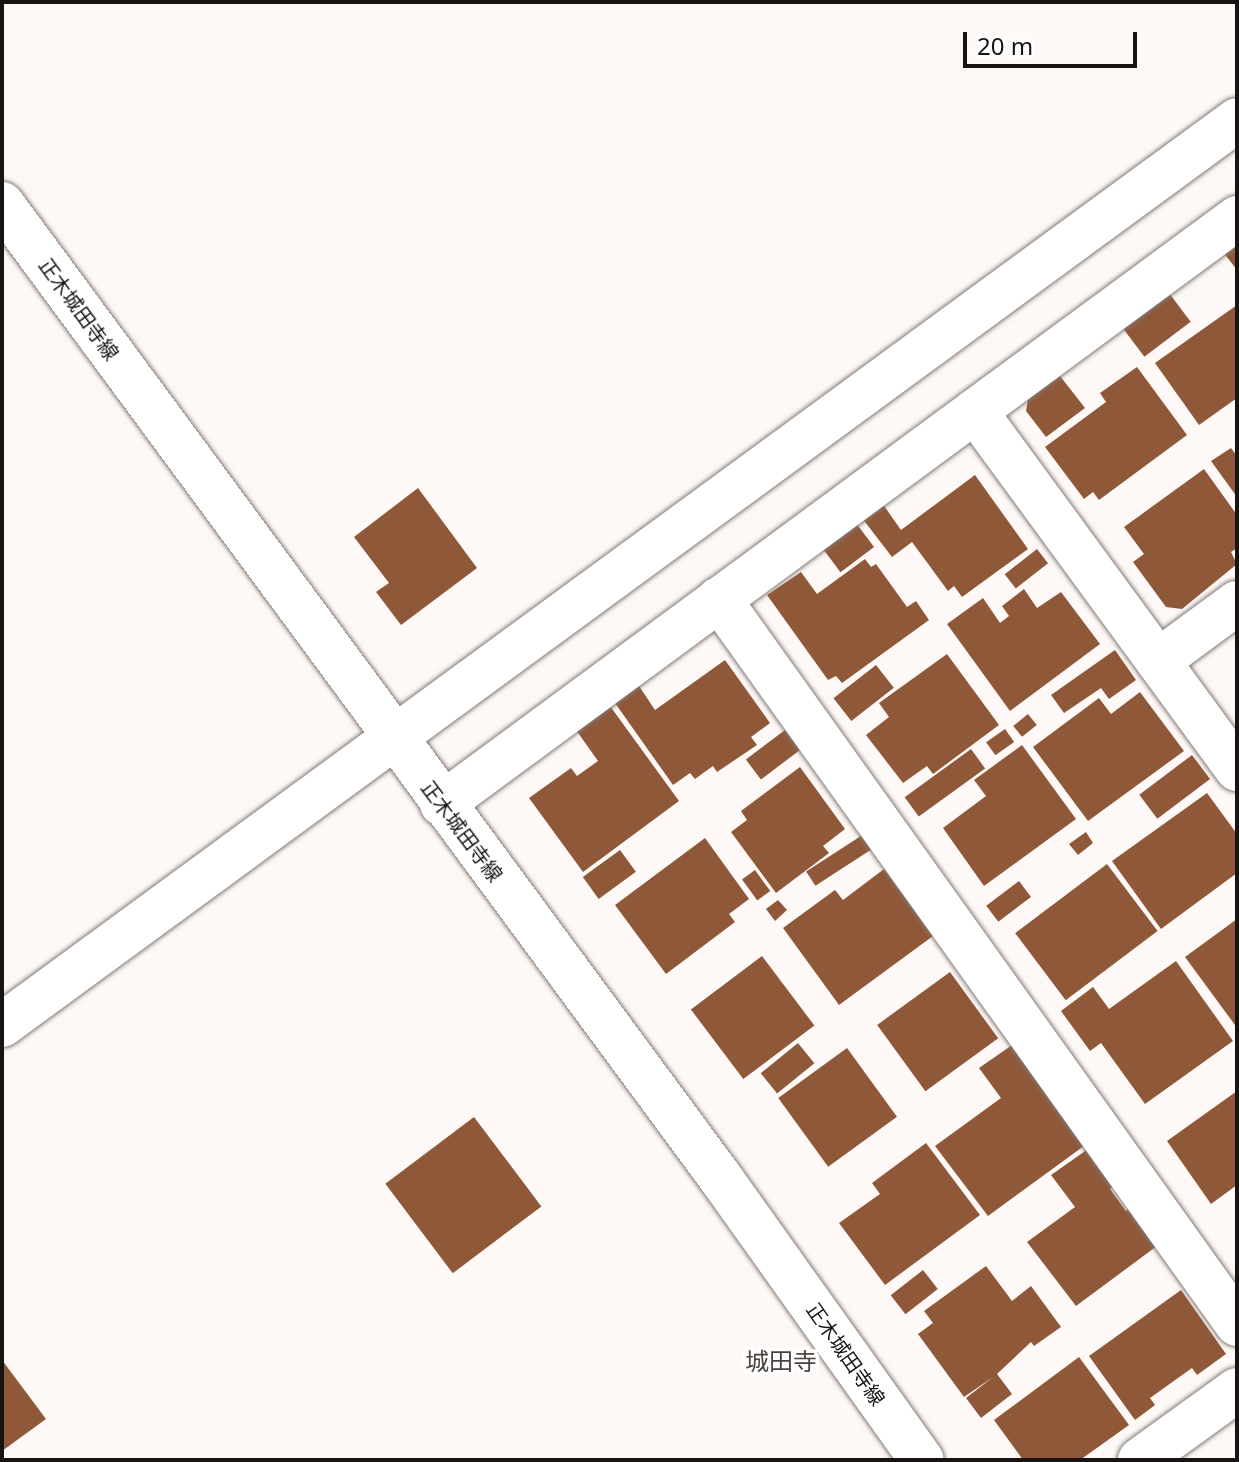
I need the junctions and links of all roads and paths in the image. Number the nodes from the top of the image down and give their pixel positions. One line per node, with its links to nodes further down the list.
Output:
1 (1237, 120): 8 (street)
2 (2, 204): 8 (street, 正木城田寺線)
3 (1237, 218): 4 (street)
4 (975, 411): 5 (street); 7 (street)
5 (719, 599): 10 (street); 12 (street)
6 (1237, 603): 7 (street)
7 (1158, 661): 9 (street)
8 (391, 737): 10 (street, 正木城田寺線); 11 (street)
9 (1237, 769)
10 (442, 804): 14 (street, 正木城田寺線)
11 (2, 1025)
12 (1237, 1324)
13 (1237, 1390): 15 (street)
14 (922, 1460)
15 (1140, 1460)

